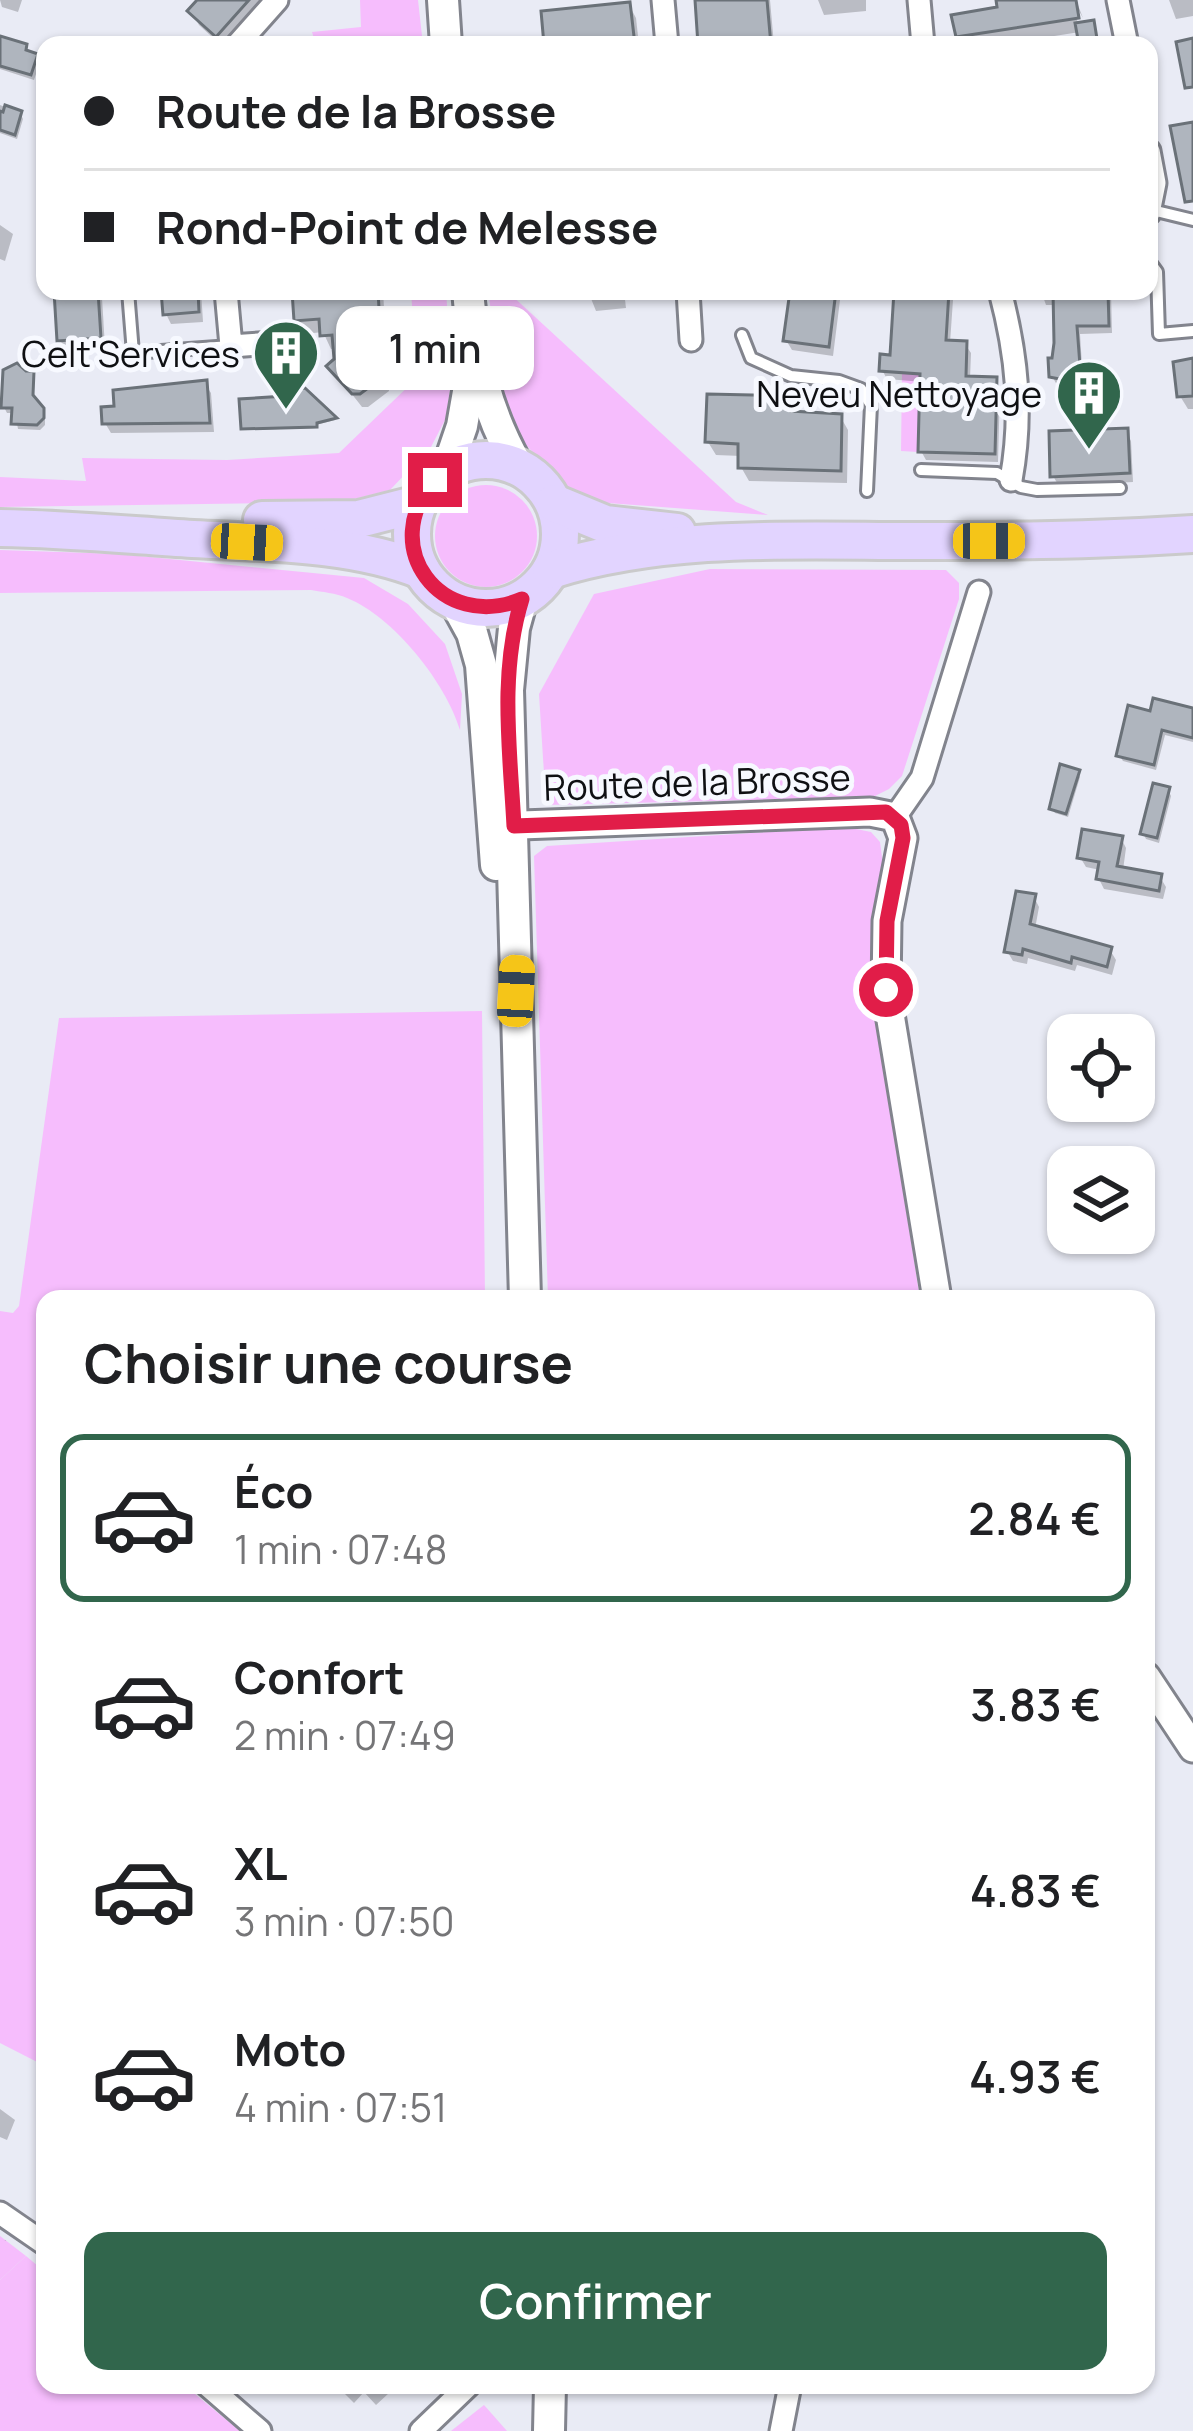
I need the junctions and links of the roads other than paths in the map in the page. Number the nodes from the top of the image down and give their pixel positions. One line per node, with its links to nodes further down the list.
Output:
1 (277, 0): 6 (street)
2 (443, 0): 7 (main road)
3 (663, 0): 8 (street)
4 (919, 0): 9 (street)
5 (1118, 0): 10 (street)
6 (245, 36)
7 (445, 36)
8 (666, 36)
9 (922, 36)
10 (1125, 36)
11 (1158, 213): 12 (lane)
12 (1193, 220)
13 (129, 300): 23 (lane)
14 (227, 300): 23 (street)
15 (469, 300): 24 (main road)
16 (689, 300): 21 (street)
17 (1002, 300): 28 (street)
18 (1158, 300): 19 (lane)
19 (1193, 331)
20 (742, 335): 30 (lane)
21 (691, 340)
22 (286, 344): 23 (street)
23 (231, 346)
24 (474, 357): 25 (main road); 26 (main road)
25 (518, 467): 26 (main road); 31 (main road)
26 (447, 470): 32 (main road)
27 (921, 470): 28 (lane)
28 (1011, 479): 29 (lane)
29 (1120, 488)
30 (867, 490)
31 (554, 503): 36 (main road); 38 (main road)
32 (418, 504): 34 (main road); 37 (main road)
33 (0, 528): 34 (main road)
34 (97, 530): 37 (main road)
35 (1193, 534): 36 (main road)
36 (745, 541): 38 (main road)
37 (421, 570): 41 (main road)
38 (551, 570): 40 (main road)
39 (979, 592): 42 (street)
40 (522, 599): 41 (main road); 43 (main road)
41 (455, 602): 43 (main road)
42 (895, 817): 43 (street, Route de la Brosse); 45 (street, Route de la Brosse)
43 (503, 826): 44 (main road)
44 (525, 1290)
45 (936, 1290)
46 (1155, 1691): 47 (street)
47 (1193, 1748)
48 (0, 2213): 49 (street)
49 (36, 2238)
50 (217, 2394): 54 (street)
51 (460, 2394): 55 (street)
52 (550, 2394): 56 (main road)
53 (788, 2394): 57 (street)
54 (260, 2431)
55 (421, 2431)
56 (549, 2431)
57 (781, 2431)

